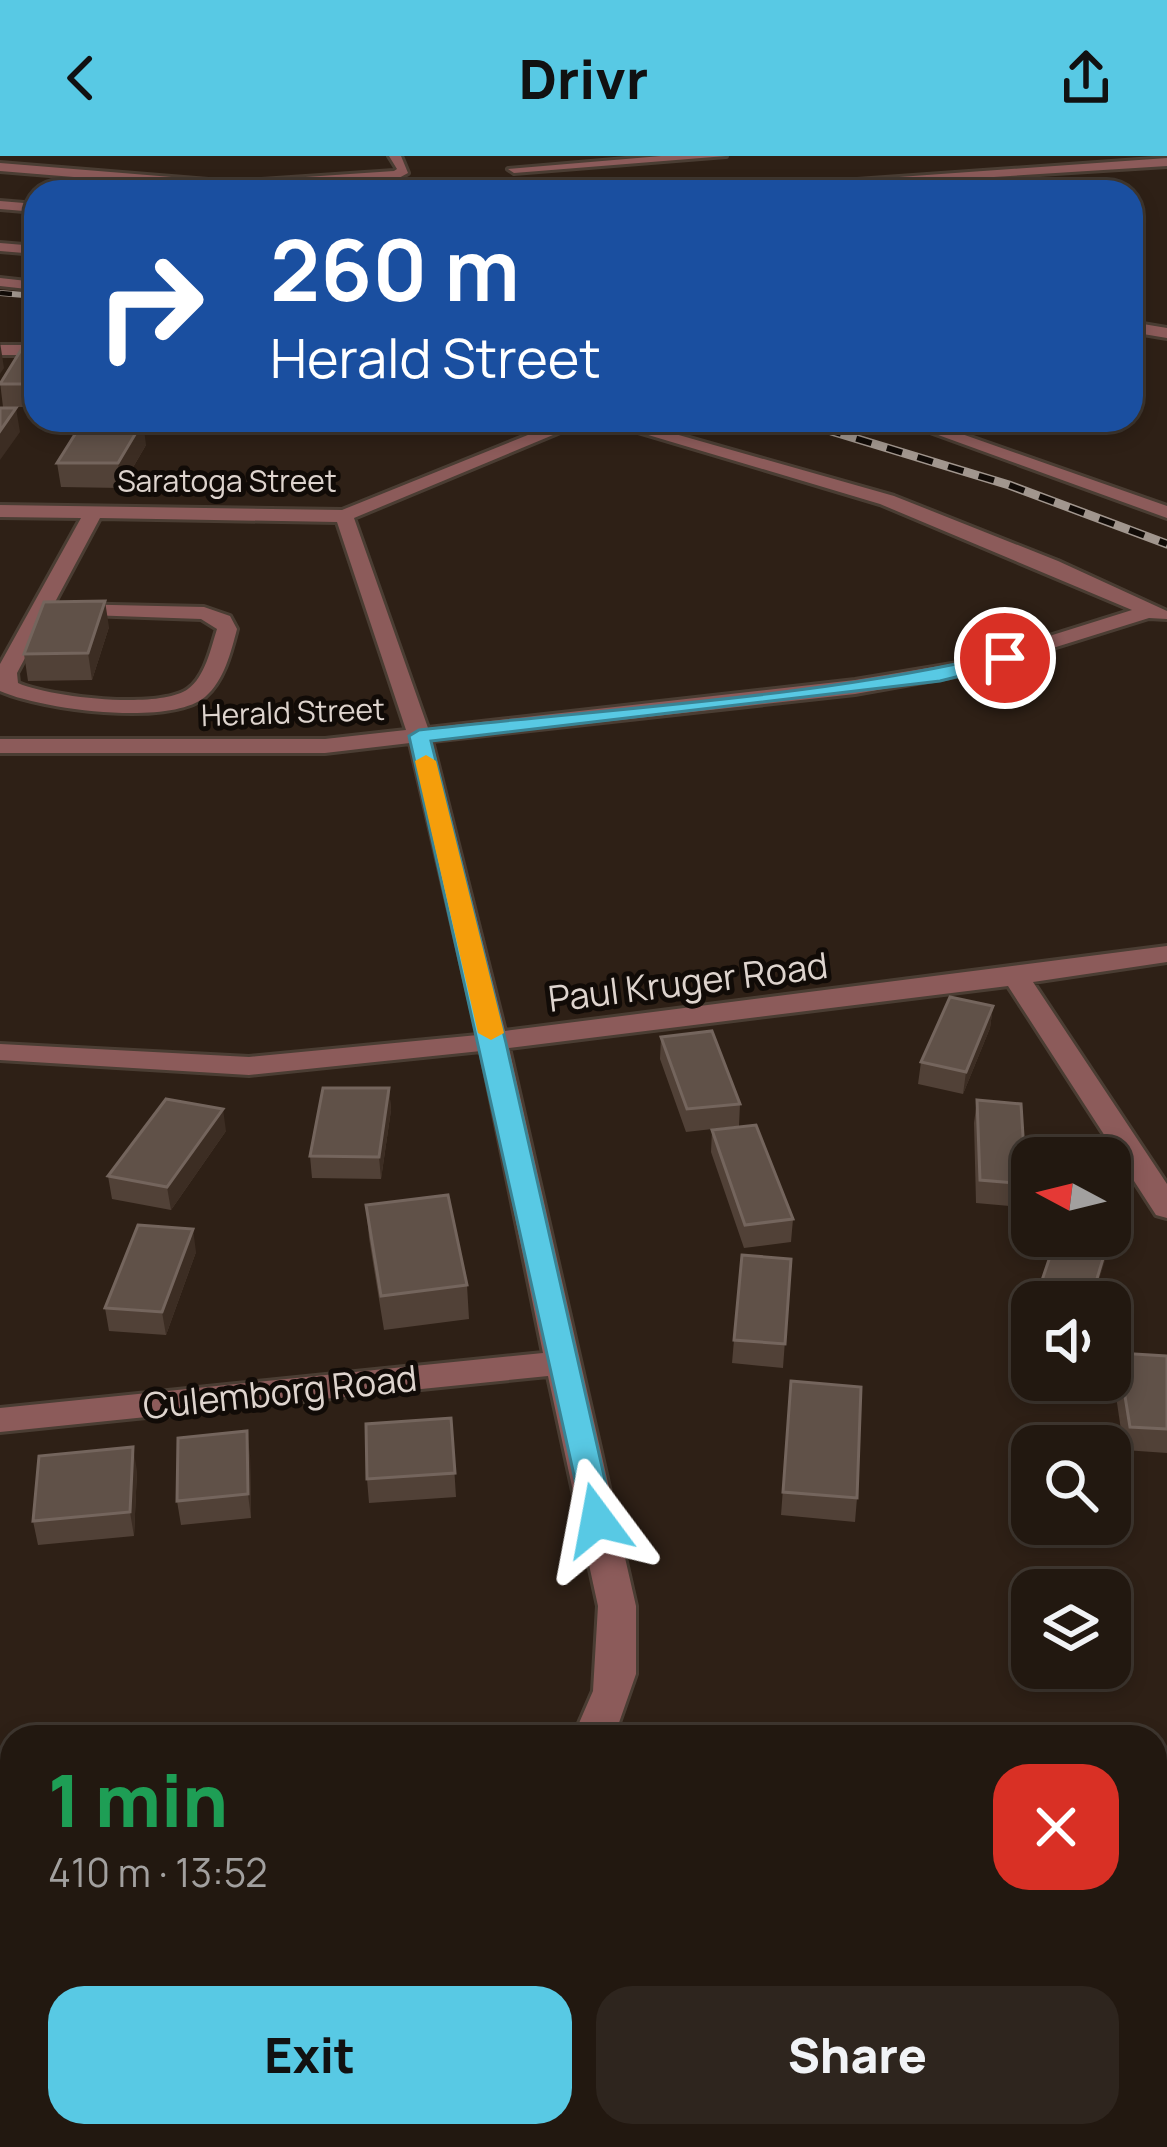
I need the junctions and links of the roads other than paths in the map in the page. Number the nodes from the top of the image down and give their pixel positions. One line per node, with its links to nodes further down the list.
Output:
1 (395, 156): 11 (street)
2 (502, 156): 5 (street)
3 (720, 156): 5 (street)
4 (1011, 156): 8 (street)
5 (597, 160)
6 (1158, 162): 8 (street)
7 (0, 167): 10 (street)
8 (1034, 170): 9 (street); 13 (street)
9 (889, 179): 12 (street)
10 (174, 180)
11 (332, 180)
12 (874, 180)
13 (1049, 180)
14 (550, 432): 20 (street, Saratoga Street)
15 (649, 432): 22 (street)
16 (940, 432): 19 (street)
17 (0, 511): 18 (street, Saratoga Street)
18 (94, 512): 20 (street, Saratoga Street); 21 (street)
19 (1167, 512)
20 (344, 516): 23 (street)
21 (44, 609): 21 (street)
22 (1159, 614): 23 (street, Herald Street)
23 (419, 736): 24 (street, Herald Street); 27 (street)
24 (0, 746)
25 (1167, 954): 26 (street, Paul Kruger Road)
26 (1016, 977): 27 (street, Paul Kruger Road); 29 (street)
27 (494, 1043): 28 (street, Paul Kruger Road); 30 (street)
28 (0, 1052)
29 (1167, 1208)
30 (560, 1363): 31 (street, Culemborg Road); 32 (street)
31 (0, 1420)
32 (598, 1725)

